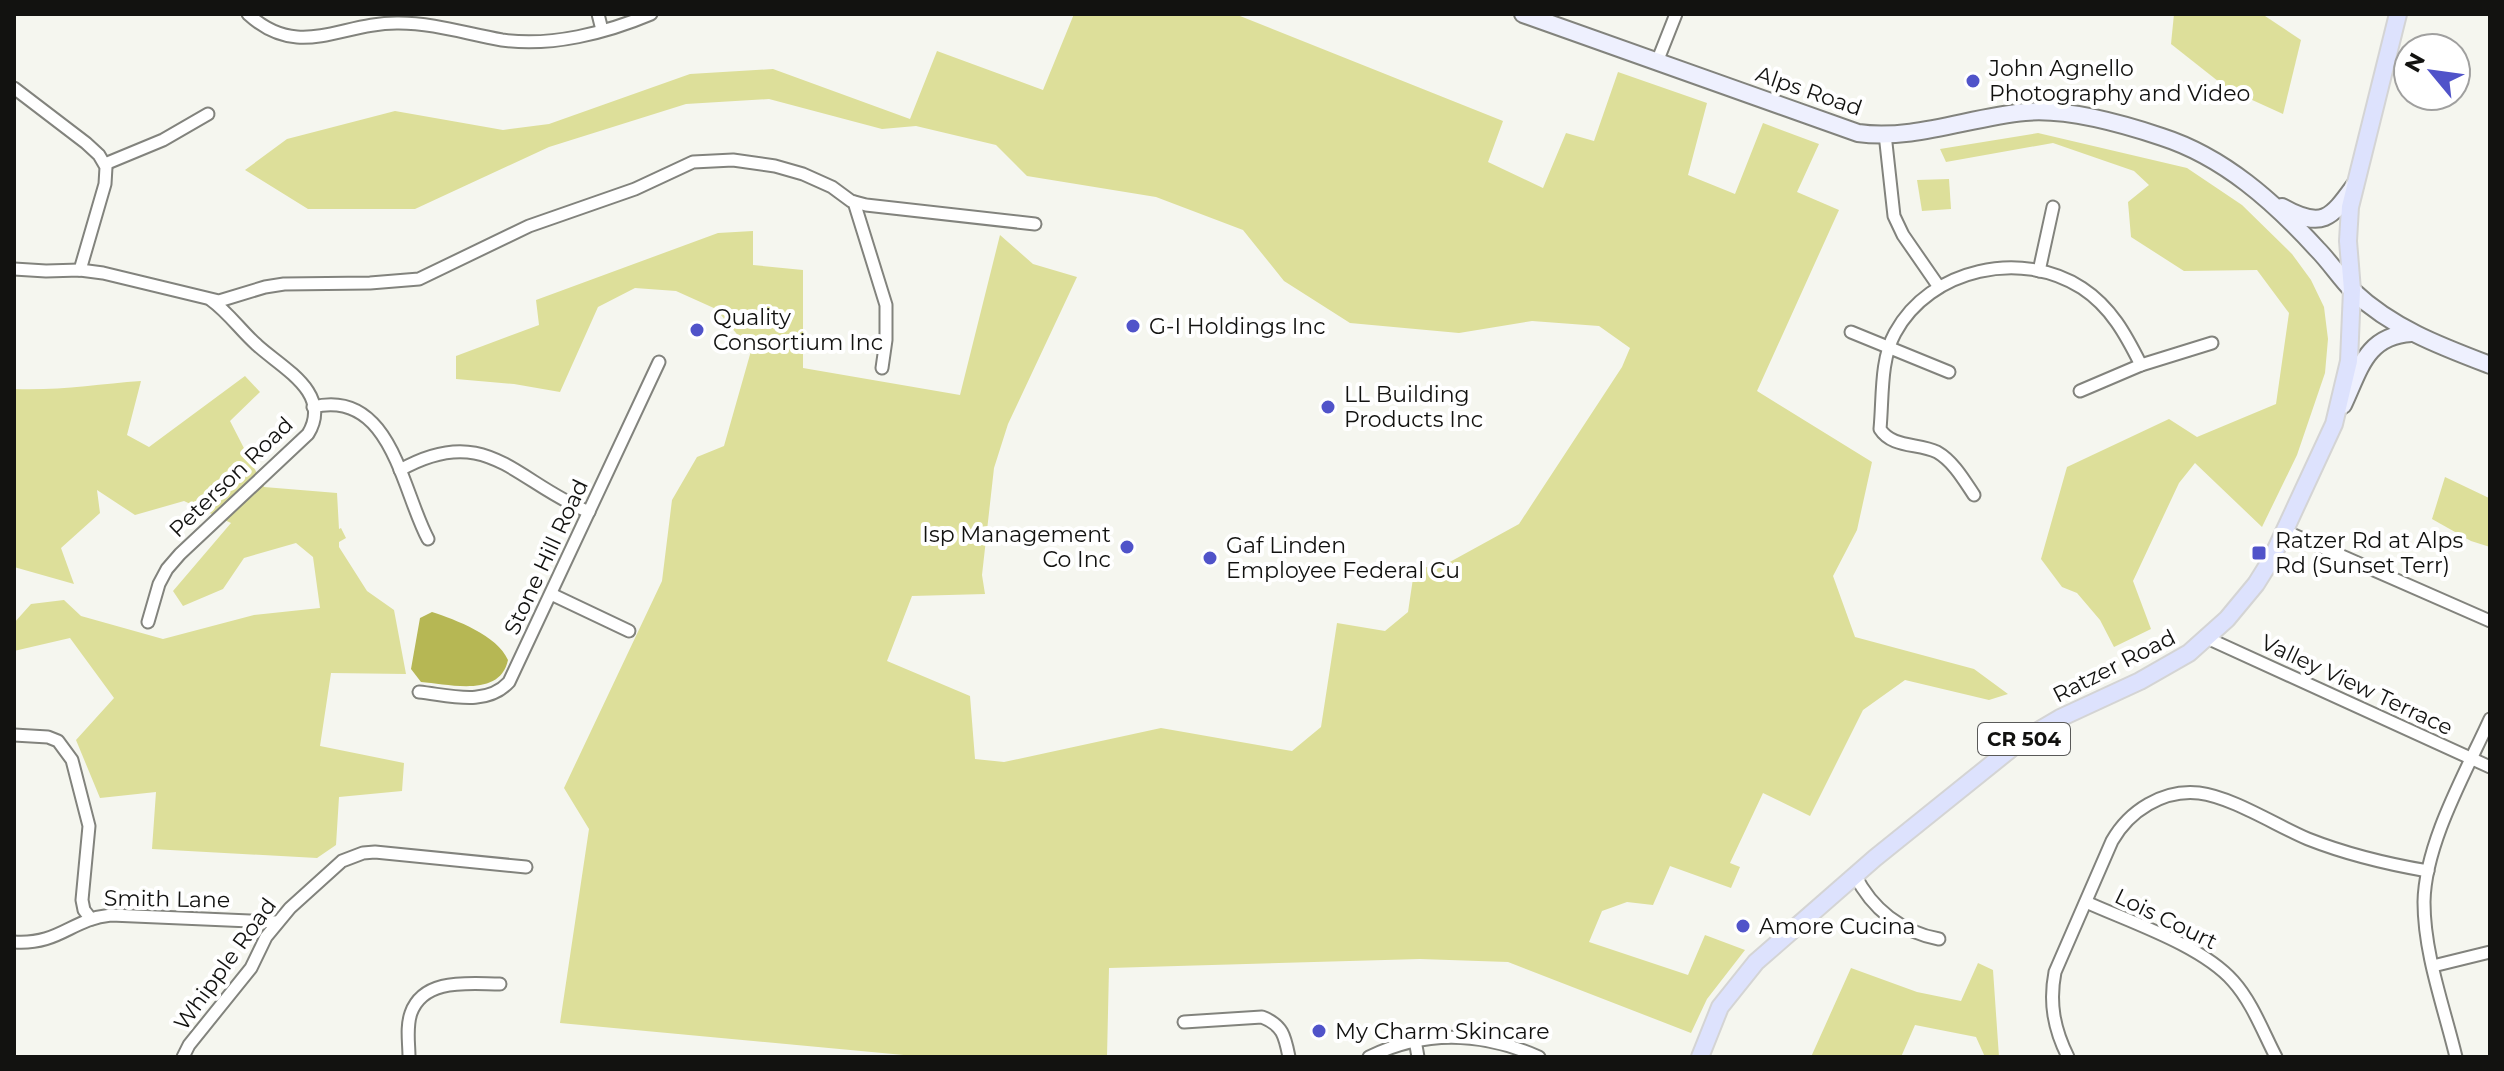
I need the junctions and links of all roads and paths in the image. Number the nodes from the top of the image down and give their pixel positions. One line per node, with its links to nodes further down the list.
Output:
1 (248, 14): 7 (street)
2 (598, 14): 7 (street)
3 (651, 14): 7 (street)
4 (1523, 14): 8 (main road, Alps Road)
5 (1676, 14): 8 (street)
6 (2398, 14): 13 (main road, Ratzer Road)
7 (602, 30)
8 (1657, 62): 11 (main road, Alps Road)
9 (14, 88): 12 (street)
10 (208, 114): 12 (street)
11 (1885, 134): 14 (main road, Alps Road); 21 (street)
12 (105, 164): 19 (street)
13 (2355, 185): 14 (main road); 22 (main road, Ratzer Road)
14 (2266, 198): 22 (main road, Alps Road)
15 (854, 202): 17 (street); 23 (street); 31 (street)
16 (2053, 207): 20 (street)
17 (1035, 224)
18 (14, 269): 19 (street)
19 (80, 270): 23 (street)
20 (2039, 271): 21 (street); 29 (street)
21 (1939, 287): 27 (street)
22 (2352, 290): 25 (main road, Alps Road); 35 (main road, Ratzer Road / CR 504)
23 (211, 300): 34 (street, Peterson Road)
24 (1851, 332): 27 (street)
25 (2411, 333): 30 (main road, Alps Road); 35 (main road)
26 (2212, 343): 29 (street)
27 (1888, 347): 32 (street); 37 (street)
28 (659, 362): 38 (street, Stone Hill Road)
29 (2141, 365): 33 (street)
30 (2490, 365)
31 (882, 368)
32 (1949, 372)
33 (2080, 391)
34 (313, 407): 36 (street); 43 (street, Peterson Road)
35 (2334, 424): 39 (main road, Ratzer Road / CR 504)
36 (400, 470): 38 (street); 40 (street)
37 (1974, 495)
38 (589, 512): 41 (street, Stone Hill Road)
39 (2285, 531): 42 (street); 45 (main road, Ratzer Road / CR 504)
40 (428, 539)
41 (551, 594): 44 (street); 46 (street, Stone Hill Road)
42 (2490, 621)
43 (148, 622)
44 (629, 631)
45 (2207, 638): 49 (street, Valley View Terrace); 53 (main road, Ratzer Road / CR 504)
46 (419, 692)
47 (2490, 719): 49 (street)
48 (14, 735): 55 (street)
49 (2472, 759): 50 (street, Valley View Terrace); 52 (street)
50 (2490, 767)
51 (526, 867): 56 (street, Whipple Road)
52 (2428, 871): 54 (street); 60 (street)
53 (1855, 875): 57 (street); 70 (main road, Ratzer Road / CR 504)
54 (2086, 902): 71 (street); 72 (street, Lois Court)
55 (91, 919): 56 (street, Smith Lane); 58 (street, Smith Lane)
56 (276, 922): 64 (street, Whipple Road)
57 (1939, 939)
58 (14, 942)
59 (2490, 952): 60 (street)
60 (2433, 966): 73 (street)
61 (500, 984): 65 (street)
62 (1184, 1022): 66 (street)
63 (1415, 1040): 67 (street); 68 (street); 69 (street)
64 (183, 1057)
65 (409, 1057)
66 (1289, 1057)
67 (1369, 1057)
68 (1418, 1057)
69 (1539, 1057)
70 (1700, 1057)
71 (2068, 1057)
72 (2276, 1057)
73 (2456, 1057)

